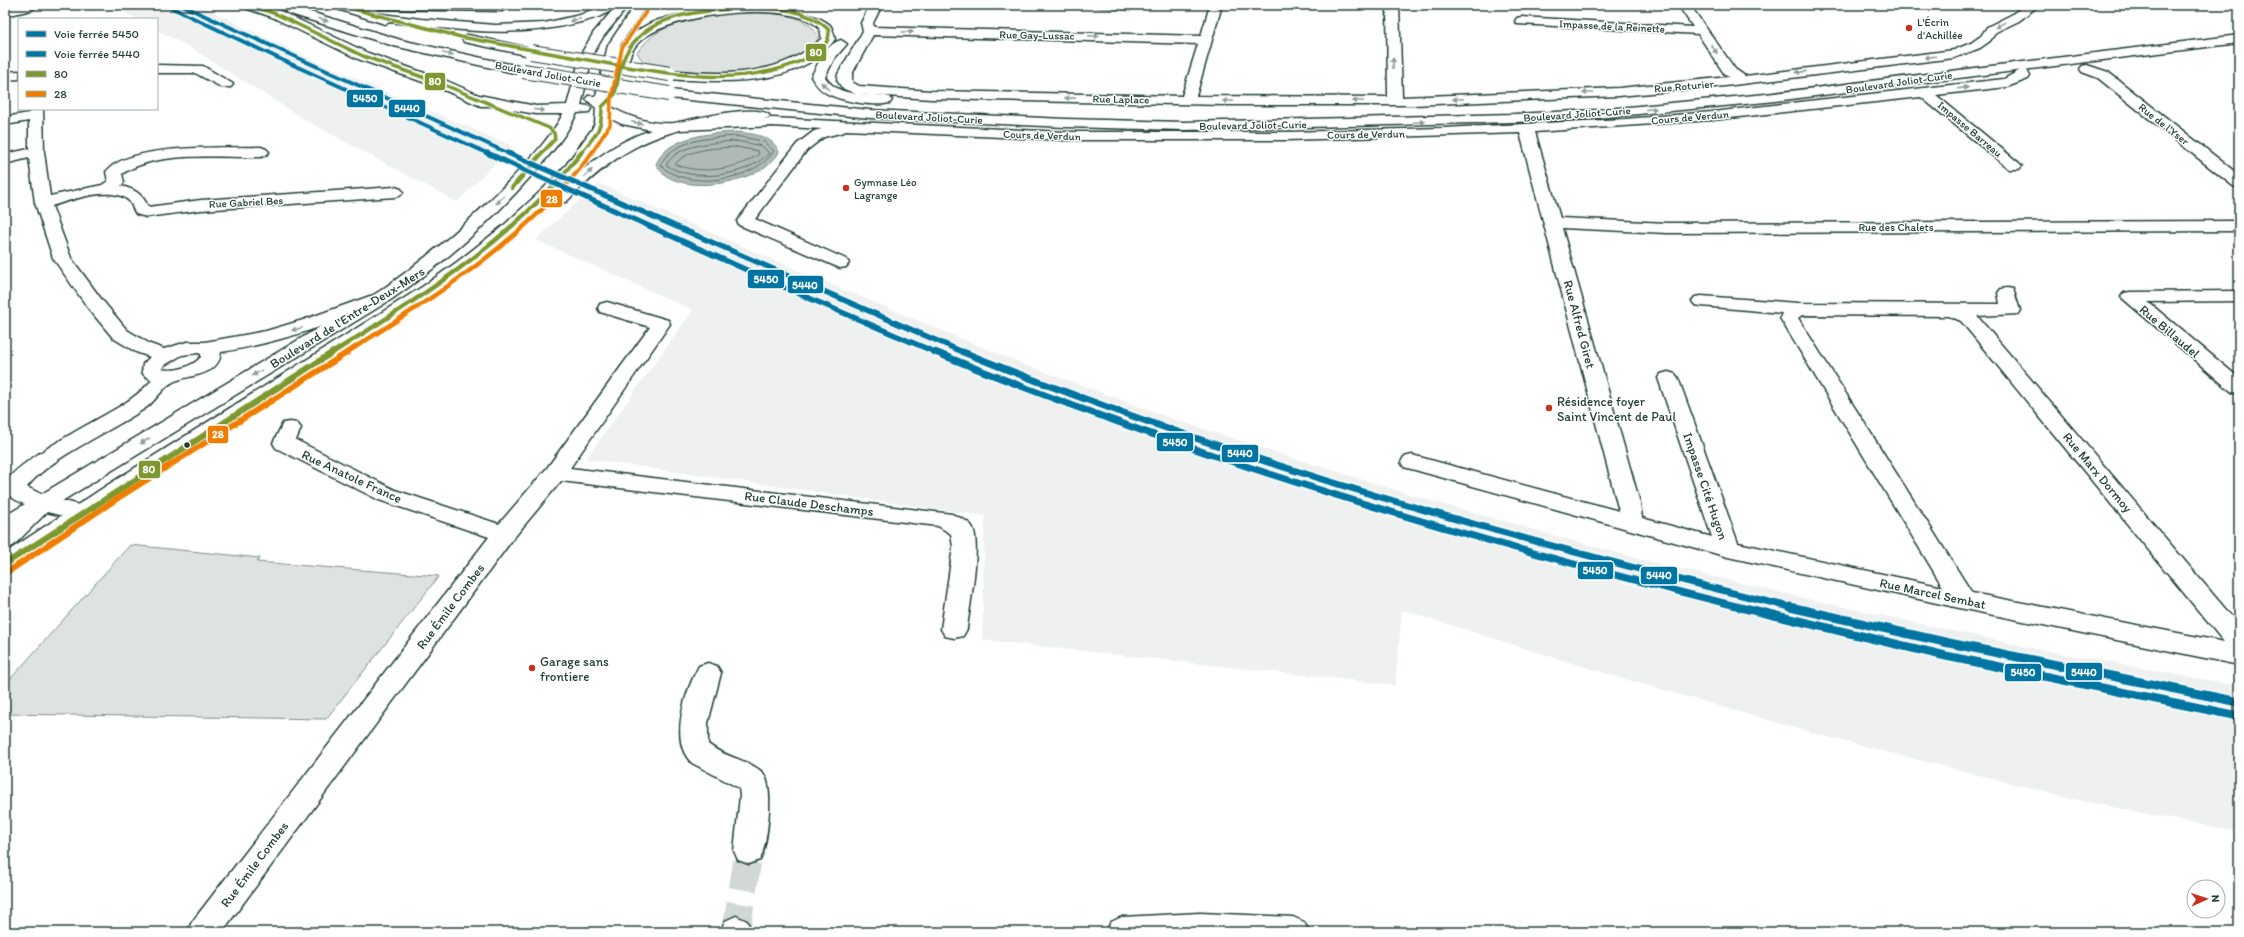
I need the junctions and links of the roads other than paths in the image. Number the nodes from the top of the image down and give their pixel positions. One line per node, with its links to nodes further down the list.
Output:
1 (249, 5): 40 (main road)
2 (274, 5): 29 (main road, Boulevard Joliot-Curie, one-way to 29)
3 (313, 5): 29 (main road, Boulevard Joliot-Curie)
4 (338, 5): 17 (main road)
5 (610, 5): 17 (main road, one-way to 17)
6 (623, 5): 21 (main road, Boulevard de l'Entre-Deux-Mers)
7 (641, 5): 19 (main road, Boulevard de l'Entre-Deux-Mers)
8 (700, 5): 19 (main road)
9 (797, 5): 46 (main road, one-way to 9)
10 (876, 5): 22 (main road)
11 (1216, 5): 27 (main road)
12 (1393, 5): 42 (main road, one-way to 12)
13 (1684, 5): 23 (main road)
14 (2033, 5): 35 (main road, Rue Roturier, one-way to 35)
15 (504, 6): 17 (main road)
16 (32, 9): 18 (main road)
17 (375, 11): 29 (main road)
18 (5, 12)
19 (632, 16): 21 (main road); 43 (main road, Boulevard de l'Entre-Deux-Mers)
20 (1521, 21): 23 (main road, Impasse de la Reinette)
21 (606, 25): 25 (main road, Boulevard de l'Entre-Deux-Mers)
22 (869, 31): 27 (main road, Rue Gay-Lussac, one-way to 27); 41 (main road, Rue Laplace, one-way to 22)
23 (1702, 31): 35 (main road, one-way to 35)
24 (2239, 32): 46 (main road, Boulevard Joliot-Curie)
25 (597, 38): 43 (main road); 44 (main road, Boulevard de l'Entre-Deux-Mers)
26 (2239, 39): 38 (main road, Boulevard Joliot-Curie)
27 (1205, 40): 41 (main road)
28 (2239, 50): 31 (main road)
29 (527, 61): 37 (main road, Boulevard Joliot-Curie, bridge); 37 (main road, bridge)
30 (158, 69): 36 (main road)
31 (2087, 69): 32 (main road); 59 (main road, Rue de l'Yser)
32 (2022, 73): 38 (main road); 39 (main road, Cours de Verdun, one-way to 32)
33 (18, 75): 34 (main road)
34 (5, 76)
35 (1741, 79): 42 (main road, Rue Roturier, one-way to 42)
36 (226, 84)
37 (670, 84): 43 (main road); 46 (main road, Boulevard Joliot-Curie); 52 (main road, Boulevard Joliot-Curie)
38 (1841, 90): 52 (main road, Boulevard Joliot-Curie, one-way to 38)
39 (1924, 93): 51 (main road, Cours de Verdun); 58 (main road, Impasse Barreau)
40 (473, 98): 44 (main road, one-way to 44); 53 (main road)
41 (1188, 100): 42 (main road, Rue Laplace, one-way to 41)
42 (1397, 101)
43 (602, 107): 44 (main road); 49 (main road, one-way to 49); 73 (main road, Boulevard de l'Entre-Deux-Mers)
44 (572, 110): 53 (main road, Boulevard de l'Entre-Deux-Mers)
45 (36, 112): 47 (main road); 55 (main road)
46 (1042, 113)
47 (5, 121)
48 (772, 122): 49 (main road, Cours de Verdun); 50 (main road, Cours de Verdun); 54 (main road)
49 (679, 126): 52 (main road); 73 (main road, one-way to 49)
50 (850, 128): 52 (main road, Cours de Verdun); 54 (main road)
51 (1524, 128): 52 (main road, Cours de Verdun); 63 (main road, Rue Alfred Giret)
52 (1189, 136)
53 (555, 140): 67 (main road, Boulevard de l'Entre-Deux-Mers, one-way to 67)
54 (802, 147): 65 (main road)
55 (36, 152): 57 (main road); 62 (main road)
56 (261, 152): 60 (main road)
57 (5, 159)
58 (2014, 166)
59 (2239, 183)
60 (108, 188): 61 (main road, Rue Gabriel Bes); 62 (main road, Rue Gabriel Bes)
61 (395, 192)
62 (43, 203): 75 (main road)
63 (1553, 223): 64 (main road, Rue des Chalets); 84 (main road, Rue Alfred Giret)
64 (2239, 226)
65 (840, 263)
66 (2007, 293): 72 (main road, Rue Marx Dormoy)
67 (386, 295): 74 (main road, one-way to 74); 82 (main road, Boulevard de l'Entre-Deux-Mers, one-way to 82)
68 (2239, 296): 78 (main road, Rue Billaudel)
69 (1701, 301): 71 (main road, Rue Marx Dormoy)
70 (607, 308): 81 (main road, Rue Émile Combes)
71 (1798, 309): 72 (main road, Rue Marx Dormoy); 90 (main road)
72 (1952, 310): 92 (main road, Rue Marx Dormoy)
73 (387, 317): 83 (main road, Boulevard de l'Entre-Deux-Mers)
74 (206, 348): 75 (main road); 76 (main road)
75 (164, 355): 76 (main road)
76 (166, 377): 82 (main road)
77 (1668, 378): 88 (main road, Impasse Cité Hugon)
78 (2239, 388)
79 (290, 428): 86 (main road, Rue Anatole France)
80 (1412, 462): 84 (main road, Rue Marcel Sembat)
81 (555, 473): 86 (main road, Rue Émile Combes); 91 (main road, Rue Claude Deschamps)
82 (43, 503): 83 (main road); 85 (main road, Boulevard de l'Entre-Deux-Mers); 87 (main road)
83 (82, 513): 89 (main road, Boulevard de l'Entre-Deux-Mers)
84 (1630, 522): 88 (main road, Rue Marcel Sembat)
85 (5, 526)
86 (504, 534): 96 (main road, Rue Émile Combes)
87 (5, 540)
88 (1728, 549): 90 (main road, Rue Marcel Sembat)
89 (5, 564)
90 (1964, 600): 93 (main road, Rue Marcel Sembat)
91 (954, 629)
92 (2239, 642)
93 (2239, 655)
94 (708, 672): 95 (main road)
95 (749, 851)
96 (203, 932)
97 (1122, 932): 98 (main road)
98 (1293, 932)

